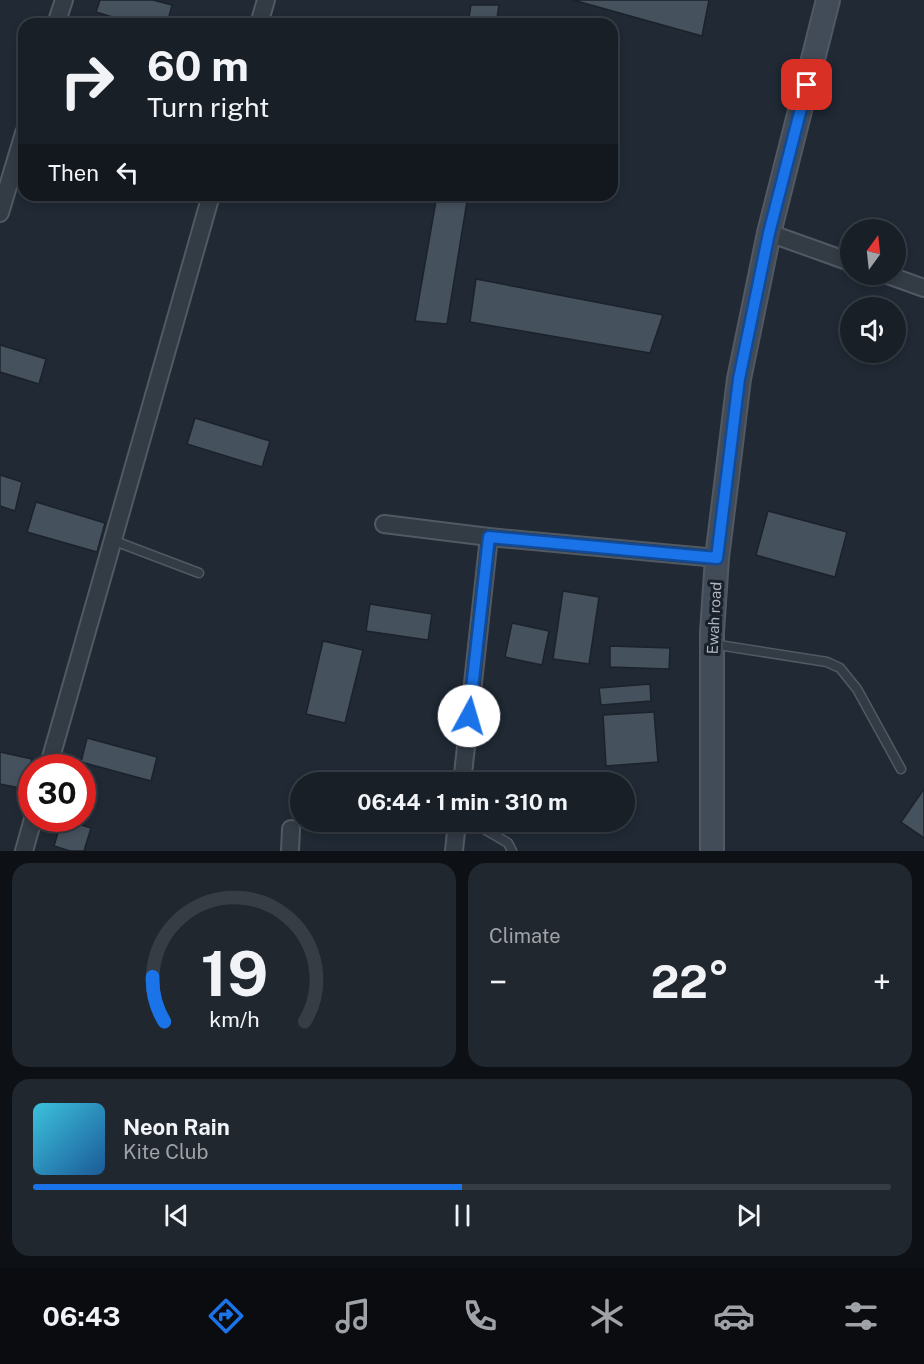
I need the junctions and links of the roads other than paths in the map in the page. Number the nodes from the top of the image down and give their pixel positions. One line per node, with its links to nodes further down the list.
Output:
1 (63, 0): 4 (street)
2 (266, 0): 5 (street)
3 (828, 0): 9 (street, Ewah road)
4 (58, 18)
5 (261, 18)
6 (18, 152): 8 (street)
7 (209, 201): 15 (street)
8 (0, 213)
9 (769, 233): 10 (street); 16 (street, Ewah road)
10 (840, 258)
11 (906, 282): 12 (street)
12 (924, 288)
13 (384, 524): 14 (street)
14 (489, 537): 16 (street); 21 (street)
15 (112, 540): 17 (lane); 19 (street)
16 (717, 558): 18 (street, Ewah road)
17 (199, 573)
18 (712, 644): 20 (lane); 26 (street, Ewah road)
19 (52, 754)
20 (901, 769)
21 (463, 772)
22 (29, 832): 27 (street)
23 (291, 832): 28 (street)
24 (456, 832): 29 (street)
25 (489, 832): 30 (lane)
26 (709, 848)
27 (24, 851)
28 (290, 851)
29 (454, 851)
30 (512, 851)

